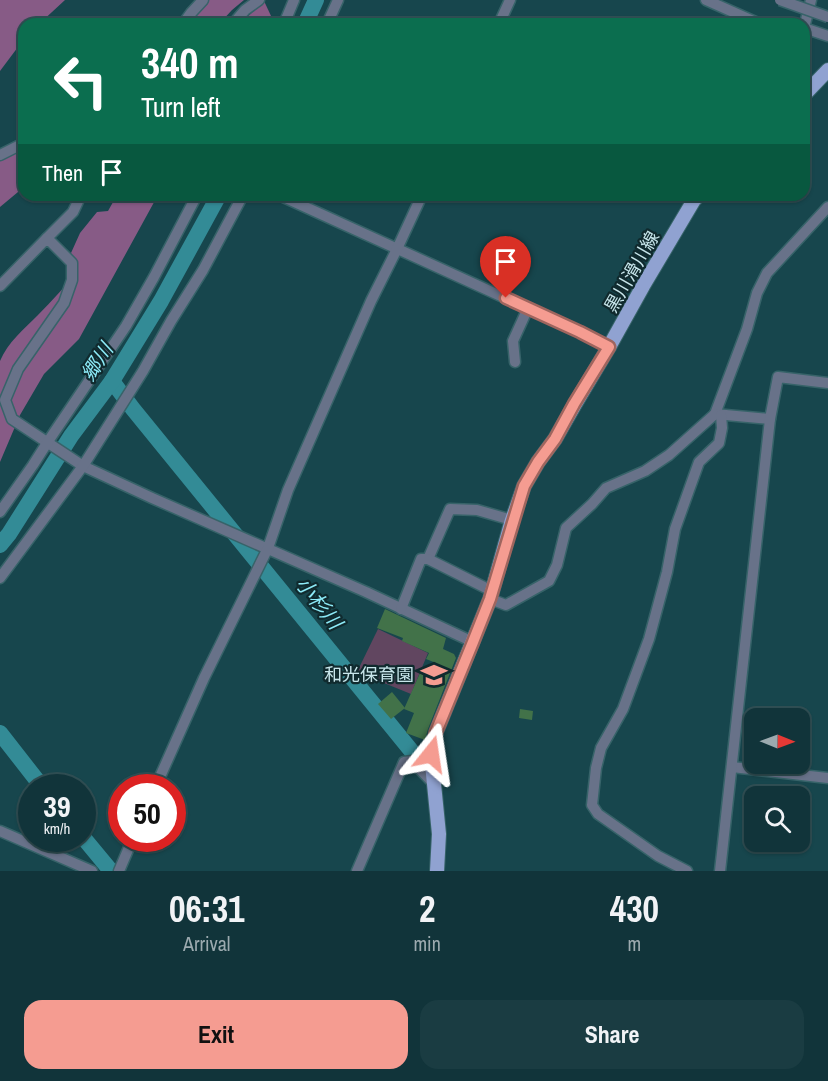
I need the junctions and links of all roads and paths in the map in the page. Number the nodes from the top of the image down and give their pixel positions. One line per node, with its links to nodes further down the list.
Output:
1 (203, 0): 10 (street)
2 (259, 0): 11 (street)
3 (294, 0): 12 (street)
4 (338, 0): 13 (street)
5 (510, 0): 14 (street)
6 (706, 0): 15 (street)
7 (780, 0): 9 (street, bridge)
8 (811, 0): 16 (street)
9 (828, 17)
10 (187, 18)
11 (238, 18)
12 (286, 18)
13 (330, 18)
14 (502, 18)
15 (746, 18)
16 (806, 18)
17 (810, 30): 18 (street)
18 (828, 36)
19 (828, 70): 20 (main road)
20 (810, 89)
21 (18, 146): 22 (street)
22 (0, 155)
23 (78, 201): 30 (street)
24 (194, 201): 39 (street)
25 (240, 201): 40 (street)
26 (292, 201): 31 (street)
27 (419, 201): 31 (street)
28 (693, 201): 34 (main road, 黒川滑川線)
29 (828, 207): 37 (street)
30 (47, 238): 32 (street); 39 (street)
31 (397, 249): 33 (street); 43 (street)
32 (0, 286)
33 (528, 308): 34 (street); 35 (street)
34 (609, 347): 42 (main road, 黒川滑川線)
35 (515, 362)
36 (828, 383): 38 (street)
37 (718, 414): 38 (street); 46 (street); 59 (street)
38 (770, 419): 49 (street)
39 (47, 443): 40 (street); 41 (street)
40 (83, 466): 43 (street); 45 (street)
41 (0, 512)
42 (513, 520): 44 (street); 46 (main road, 黒川滑川線)
43 (268, 548): 47 (street); 50 (street)
44 (428, 559): 46 (street); 47 (street)
45 (0, 578)
46 (491, 595): 48 (main road, 黒川滑川線)
47 (401, 609): 48 (street)
48 (473, 642): 52 (main road, 黒川滑川線)
49 (732, 767): 51 (street); 60 (street)
50 (161, 774)
51 (828, 778)
52 (434, 784): 57 (street); 58 (main road, 黒川滑川線)
53 (0, 831): 55 (street)
54 (127, 852): 56 (street)
55 (92, 871)
56 (119, 871)
57 (357, 871)
58 (437, 871)
59 (687, 871)
60 (720, 871)

